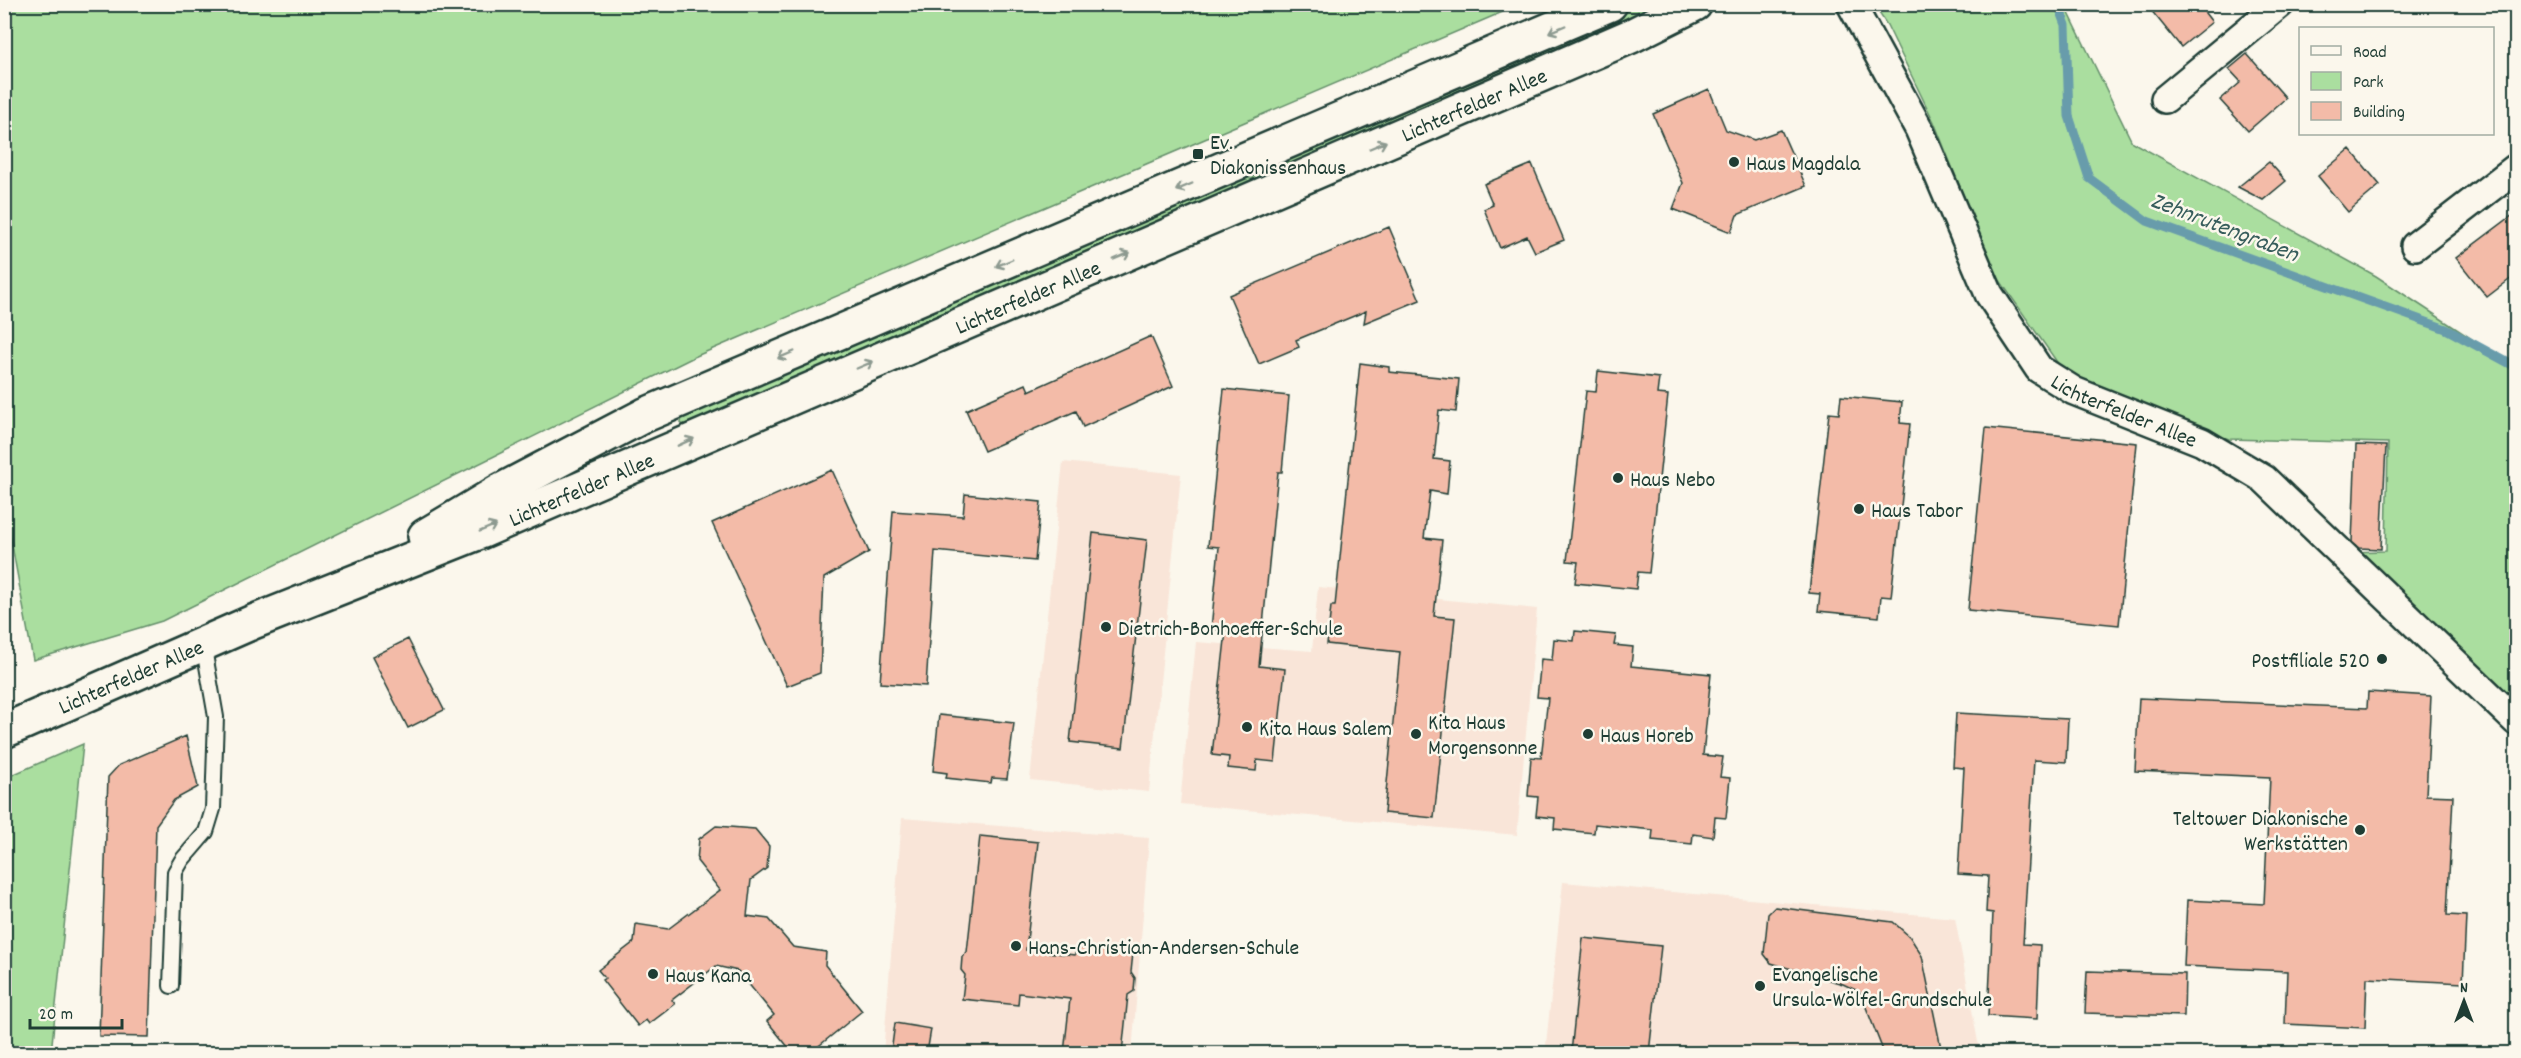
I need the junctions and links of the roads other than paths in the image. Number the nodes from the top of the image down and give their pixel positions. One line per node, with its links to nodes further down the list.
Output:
1 (1610, 4): 8 (main road, Lichterfelder Allee, one-way to 8)
2 (1695, 4): 8 (main road, Lichterfelder Allee, one-way to 2)
3 (1851, 4): 10 (street, Lichterfelder Allee)
4 (2280, 4): 5 (street)
5 (2165, 99)
6 (2517, 168): 7 (street)
7 (2415, 246)
8 (355, 579): 9 (main road, Lichterfelder Allee)
9 (203, 643): 11 (main road, Lichterfelder Allee); 12 (lane)
10 (2517, 721)
11 (4, 731)
12 (171, 986)

